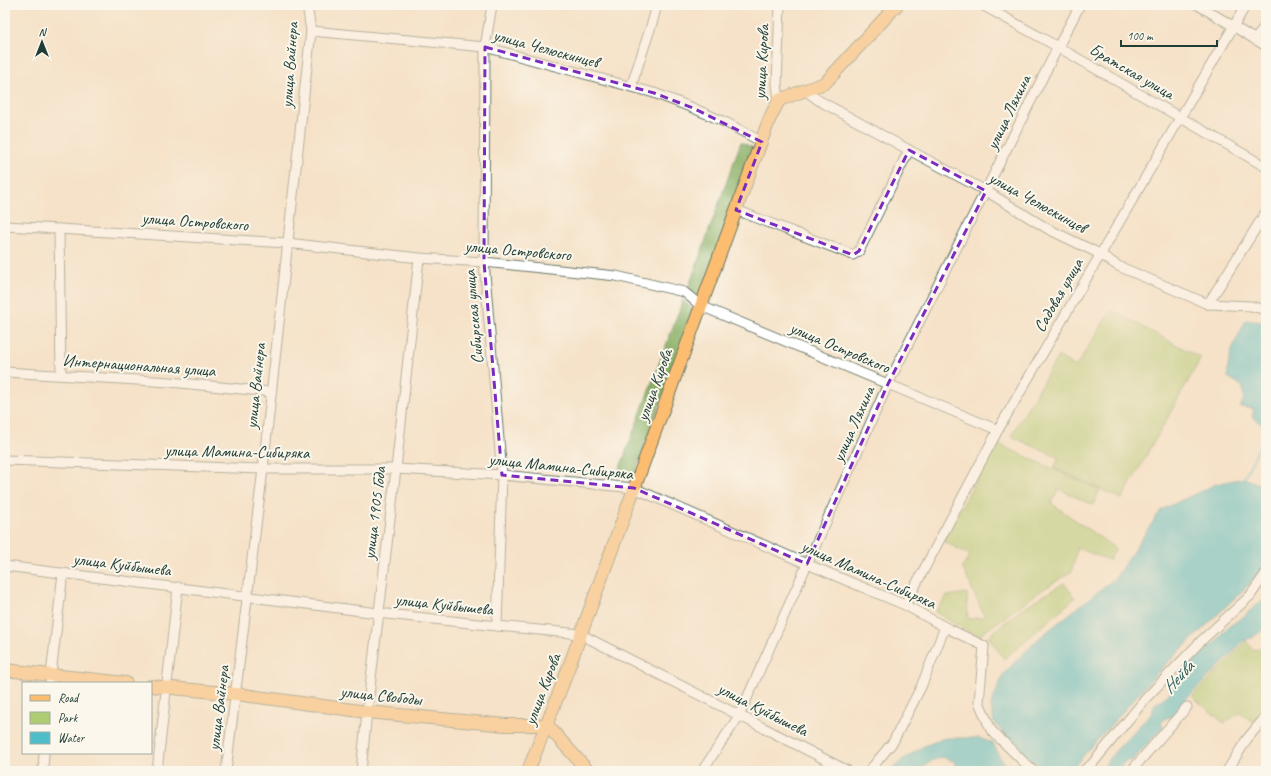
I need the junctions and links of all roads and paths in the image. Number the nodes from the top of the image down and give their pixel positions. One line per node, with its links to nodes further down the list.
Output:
1 (307, 5): 12 (street, улица Вайнера)
2 (492, 5): 15 (street, Сибирская улица)
3 (657, 5): 17 (street)
4 (780, 5): 19 (street, улица Кирова)
5 (896, 5): 18 (main road)
6 (982, 5): 16 (street, Братская улица)
7 (1080, 5): 16 (street, улица Ляхина)
8 (1198, 5): 11 (street)
9 (1246, 5): 11 (street, Садовая улица)
10 (1266, 24): 13 (street)
11 (1234, 26): 13 (street); 20 (street, Садовая улица)
12 (311, 31): 15 (street, улица Челюскинцев); 29 (street, улица Вайнера)
13 (1255, 40): 14 (street)
14 (1266, 46)
15 (485, 47): 17 (street, улица Челюскинцев); 32 (street, Сибирская улица)
16 (1058, 47): 20 (street, Братская улица); 24 (street, улица Ляхина)
17 (631, 87): 21 (street, улица Челюскинцев)
18 (805, 90): 19 (main road); 22 (street, улица Челюскинцев)
19 (780, 100): 21 (main road, улица Кирова)
20 (1180, 117): 23 (street, Братская улица); 30 (street, Садовая улица)
21 (762, 142): 25 (main road, улица Кирова)
22 (909, 150): 24 (street, улица Челюскинцев); 25 (street)
23 (1266, 167)
24 (986, 191): 30 (street, улица Челюскинцев); 38 (street, улица Ляхина)
25 (736, 210): 34 (main road, улица Кирова)
26 (1266, 212): 33 (street)
27 (5, 226): 28 (street, улица Островского)
28 (59, 229): 29 (street, улица Островского); 37 (street)
29 (287, 243): 31 (street, улица Островского); 39 (street, улица Вайнера)
30 (1100, 254): 33 (street, улица Челюскинцев); 40 (street, Садовая улица)
31 (419, 258): 32 (street, улица Островского); 43 (street, улица 1905 Года)
32 (484, 262): 34 (street, улица Островского); 44 (street, Сибирская улица)
33 (1208, 304): 35 (street, улица Челюскинцев)
34 (701, 306): 38 (street, улица Островского); 45 (main road, улица Кирова)
35 (1266, 310)
36 (5, 372): 37 (street, Интернациональная улица)
37 (61, 375): 39 (street, Интернациональная улица)
38 (888, 384): 40 (street, улица Островского); 46 (street, улица Ляхина)
39 (271, 392): 42 (street, улица Вайнера)
40 (998, 430): 52 (street, Садовая улица)
41 (5, 460): 42 (street, улица Мамина-Сибиряка)
42 (263, 469): 43 (street, улица Мамина-Сибиряка); 51 (street, улица Вайнера)
43 (396, 469): 44 (street, улица Мамина-Сибиряка); 53 (street, улица 1905 Года)
44 (502, 475): 45 (street, улица Мамина-Сибиряка); 54 (street, Сибирская улица)
45 (634, 488): 46 (street, улица Мамина-Сибиряка); 56 (main road, улица Кирова)
46 (807, 564): 52 (street, улица Мамина-Сибиряка); 65 (street, улица Ляхина)
47 (5, 566): 48 (street, улица Куйбышева)
48 (63, 573): 50 (street, улица Куйбышева); 58 (street)
49 (1266, 573): 80 (street)
50 (178, 587): 51 (street, улица Куйбышева); 61 (street)
51 (247, 596): 53 (street, улица Куйбышева); 62 (street, улица Вайнера)
52 (905, 605): 55 (street, улица Мамина-Сибиряка)
53 (378, 613): 54 (street, улица Куйбышева); 64 (street, улица 1905 Года)
54 (497, 626): 56 (street, улица Куйбышева)
55 (945, 627): 78 (street); 79 (street, улица Мамина-Сибиряка)
56 (580, 634): 65 (street, улица Куйбышева); 67 (main road, улица Кирова)
57 (5, 670): 58 (main road)
58 (50, 679): 59 (main road)
59 (107, 682)
60 (152, 686): 61 (main road, улица Свободы)
61 (166, 687): 62 (main road, улица Свободы); 71 (street)
62 (236, 694): 64 (main road, улица Свободы); 72 (street, улица Вайнера)
63 (1187, 707): 81 (street)
64 (367, 712): 67 (main road, улица Свободы); 73 (street, улица 1905 Года)
65 (739, 716): 69 (street, улица Куйбышева); 76 (street, улица Ляхина)
66 (1266, 716): 82 (street)
67 (547, 725): 74 (main road, улица Кирова); 75 (main road)
68 (44, 754): 70 (street)
69 (832, 767): 77 (street, улица Куйбышева)
70 (43, 771)
71 (157, 771)
72 (226, 771)
73 (361, 771)
74 (528, 771)
75 (588, 771)
76 (702, 771)
77 (848, 771)
78 (868, 771)
79 (1033, 771)
80 (1083, 771)
81 (1131, 771)
82 (1227, 771)

